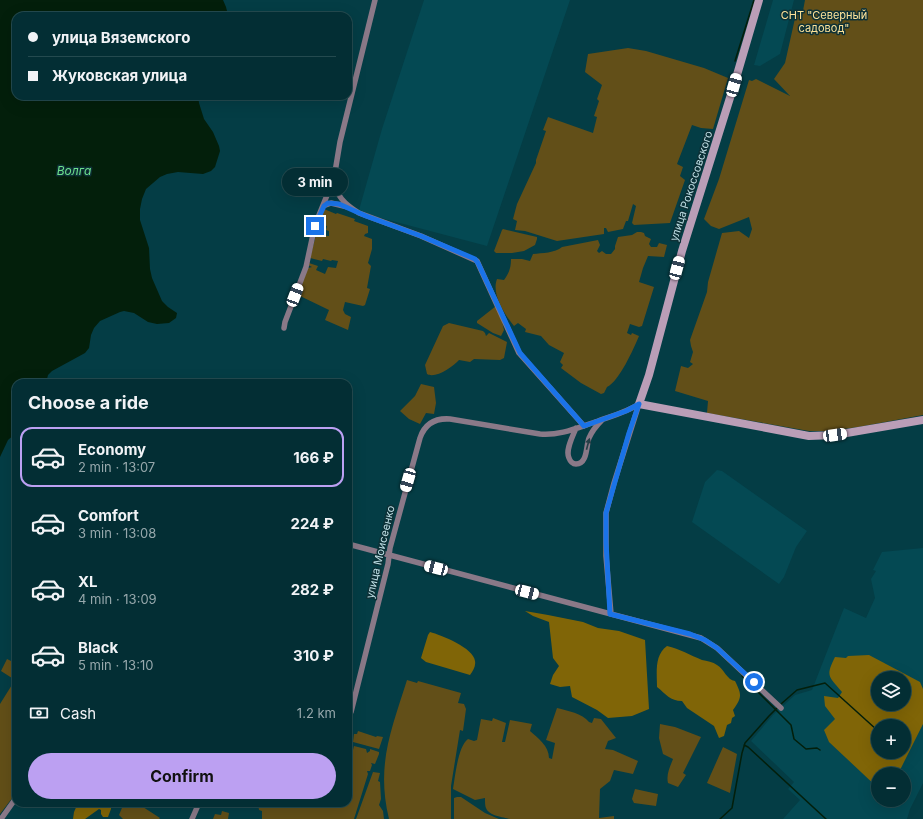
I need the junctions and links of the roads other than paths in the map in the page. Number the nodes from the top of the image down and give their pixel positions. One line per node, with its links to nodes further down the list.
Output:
1 (375, 0): 3 (street)
2 (759, 0): 9 (street, улица Рокоссовского)
3 (352, 93)
4 (350, 100): 5 (street)
5 (334, 178): 6 (street); 7 (street)
6 (324, 206): 7 (street); 8 (street)
7 (350, 208): 12 (street)
8 (284, 328)
9 (639, 404): 10 (street, улица Моисеенко); 11 (street); 16 (street, улица Рокоссовского)
10 (603, 419): 12 (street, улица Моисеенко); 13 (street, one-way to 10)
11 (923, 420)
12 (584, 426): 13 (street, улица Моисеенко)
13 (576, 428): 15 (street, улица Моисеенко)
14 (352, 545): 15 (street)
15 (389, 556): 16 (street); 17 (street, улица Моисеенко)
16 (610, 614): 18 (street)
17 (352, 708)
18 (781, 708)
19 (12, 804): 21 (street)
20 (197, 807): 22 (street)
21 (1, 819)
22 (192, 819)

